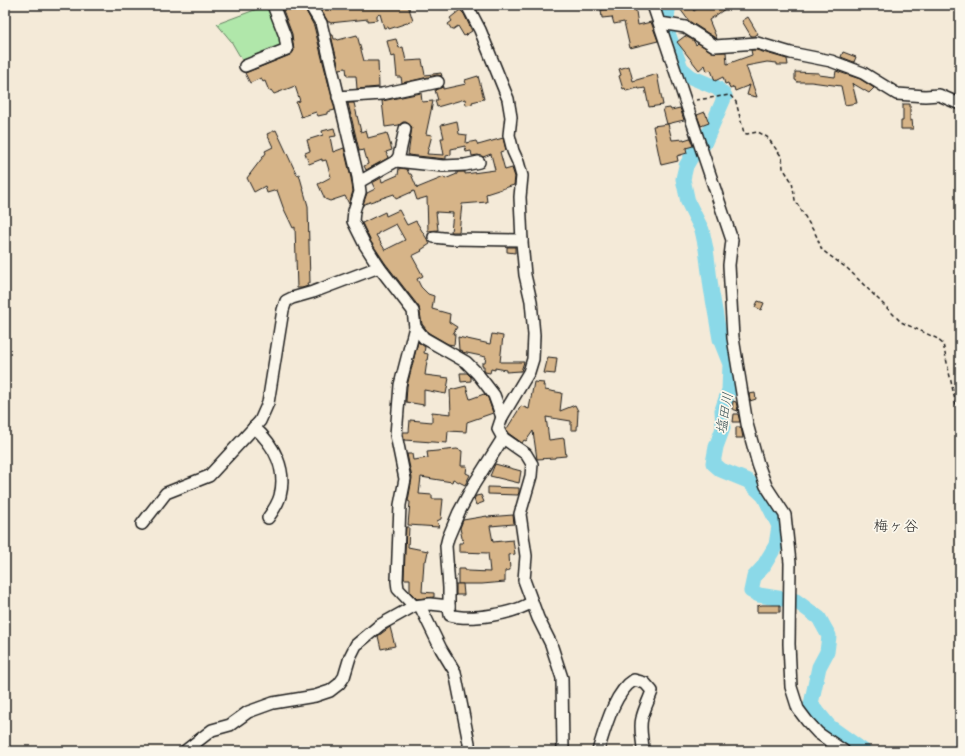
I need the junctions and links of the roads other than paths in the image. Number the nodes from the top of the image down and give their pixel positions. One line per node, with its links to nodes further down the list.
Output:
1 (273, 5): 6 (street)
2 (310, 5): 8 (street)
3 (467, 5): 15 (street)
4 (653, 5): 5 (street)
5 (660, 23): 9 (street); 31 (street)
6 (244, 66)
7 (438, 82): 8 (street)
8 (338, 97): 13 (street)
9 (960, 104)
10 (405, 129): 11 (street)
11 (396, 161): 12 (street); 13 (street)
12 (479, 162)
13 (359, 182): 16 (street)
14 (434, 237): 15 (street)
15 (522, 240): 18 (street)
16 (379, 267): 17 (street); 19 (street)
17 (415, 327): 18 (street); 24 (street)
18 (502, 417): 20 (street)
19 (254, 428): 21 (street); 22 (street)
20 (504, 438): 23 (street); 25 (street)
21 (268, 518)
22 (142, 524)
23 (532, 602): 25 (street); 28 (street)
24 (417, 606): 25 (street); 26 (street); 27 (street)
25 (449, 606)
26 (185, 751)
27 (469, 751)
28 (563, 751)
29 (598, 751): 30 (street)
30 (643, 751)
31 (844, 751)

